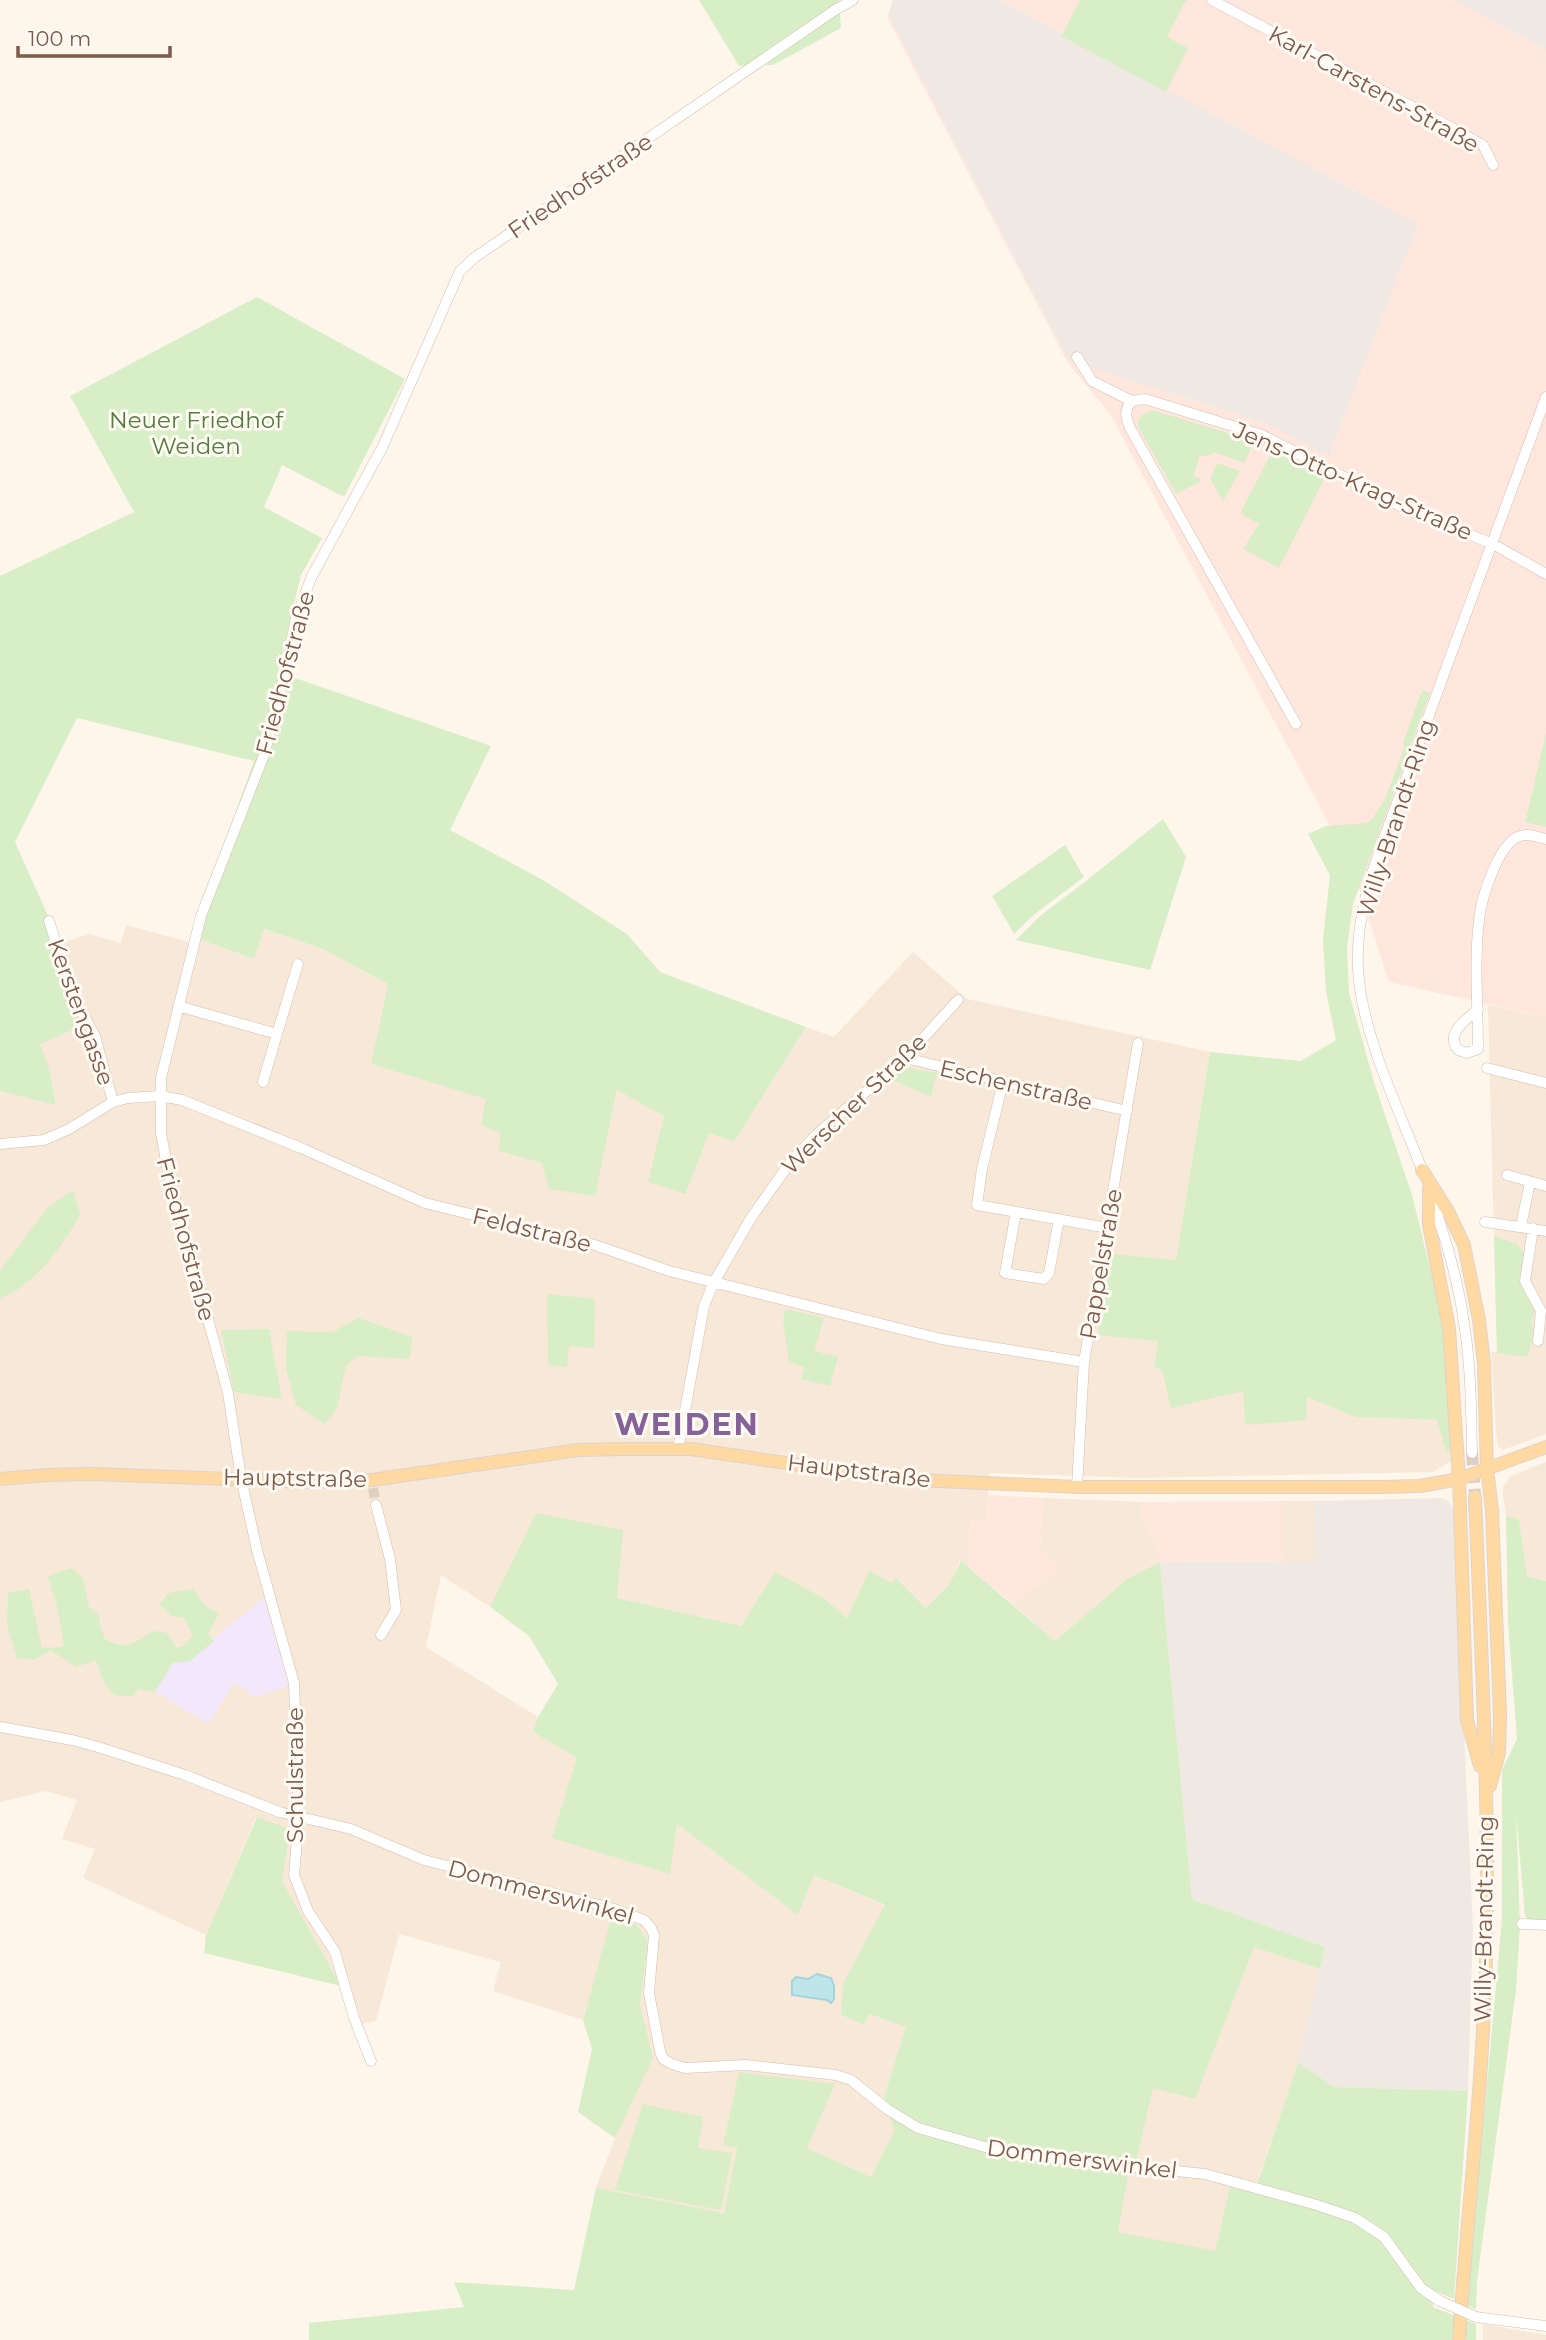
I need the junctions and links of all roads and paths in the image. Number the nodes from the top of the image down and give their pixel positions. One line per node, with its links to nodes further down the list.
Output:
1 (853, 0): 14 (street, Friedhofstraße)
2 (1212, 0): 3 (street, Karl-Carstens-Straße)
3 (1493, 164)
4 (1077, 357): 6 (street, Jens-Otto-Krag-Straße)
5 (1546, 397): 7 (street, Willy-Brandt-Ring)
6 (1132, 401): 7 (street, Jens-Otto-Krag-Straße); 9 (street)
7 (1493, 544): 8 (street, Jens-Otto-Krag-Straße); 27 (street, Willy-Brandt-Ring)
8 (1546, 574)
9 (1296, 724)
10 (1546, 839): 15 (street)
11 (49, 922): 24 (street, Kerstengasse)
12 (298, 964): 16 (street)
13 (958, 1000): 18 (street, Werscher Straße)
14 (178, 1006): 16 (street); 23 (street, Friedhofstraße)
15 (1478, 1009)
16 (277, 1034): 20 (street)
17 (1139, 1043): 25 (street, Pappelstraße)
18 (905, 1058): 21 (street, Eschenstraße); 39 (street, Werscher Straße)
19 (1487, 1069): 22 (street)
20 (263, 1082)
21 (1003, 1082): 25 (street, Eschenstraße); 32 (street)
22 (1546, 1083)
23 (160, 1096): 24 (street, Feldstraße); 39 (street, Feldstraße); 46 (street, Friedhofstraße)
24 (113, 1102): 26 (street, Feldstraße)
25 (1127, 1111): 36 (street, Pappelstraße)
26 (0, 1144)
27 (1422, 1170): 31 (street, Willy-Brandt-Ring); 45 (main road)
28 (1507, 1175): 29 (street)
29 (1530, 1182): 30 (street); 35 (street)
30 (1546, 1186)
31 (1429, 1188): 44 (street, Willy-Brandt-Ring); 48 (main road)
32 (1016, 1212): 33 (street); 33 (street)
33 (1059, 1219): 36 (street)
34 (1485, 1222): 35 (street)
35 (1521, 1226): 37 (street)
36 (1108, 1228): 41 (street, Pappelstraße)
37 (1533, 1228): 38 (street); 40 (street)
38 (1546, 1231)
39 (713, 1282): 41 (street, Feldstraße); 43 (street, Werscher Straße)
40 (1538, 1340)
41 (1084, 1362): 49 (street, Pappelstraße)
42 (1546, 1447): 45 (main road, Hauptstraße)
43 (678, 1449): 46 (main road, Hauptstraße); 49 (main road, Hauptstraße)
44 (1472, 1453)
45 (1487, 1469): 48 (main road, Hauptstraße); 55 (main road)
46 (241, 1478): 47 (main road, Hauptstraße); 56 (street, Schulstraße)
47 (0, 1479)
48 (1459, 1479): 49 (main road, Hauptstraße); 54 (main road)
49 (1077, 1487)
50 (1475, 1497): 54 (main road, Willy-Brandt-Ring)
51 (376, 1505): 52 (street)
52 (382, 1635)
53 (0, 1727): 56 (street, Dommerswinkel)
54 (1486, 1783): 55 (main road, Willy-Brandt-Ring)
55 (1486, 1797): 61 (main road, Willy-Brandt-Ring)
56 (299, 1818): 59 (street, Schulstraße); 60 (street, Dommerswinkel, bridge)
57 (1522, 1924): 58 (street)
58 (1546, 1925)
59 (371, 2061)
60 (1546, 2326)
61 (1459, 2340)

